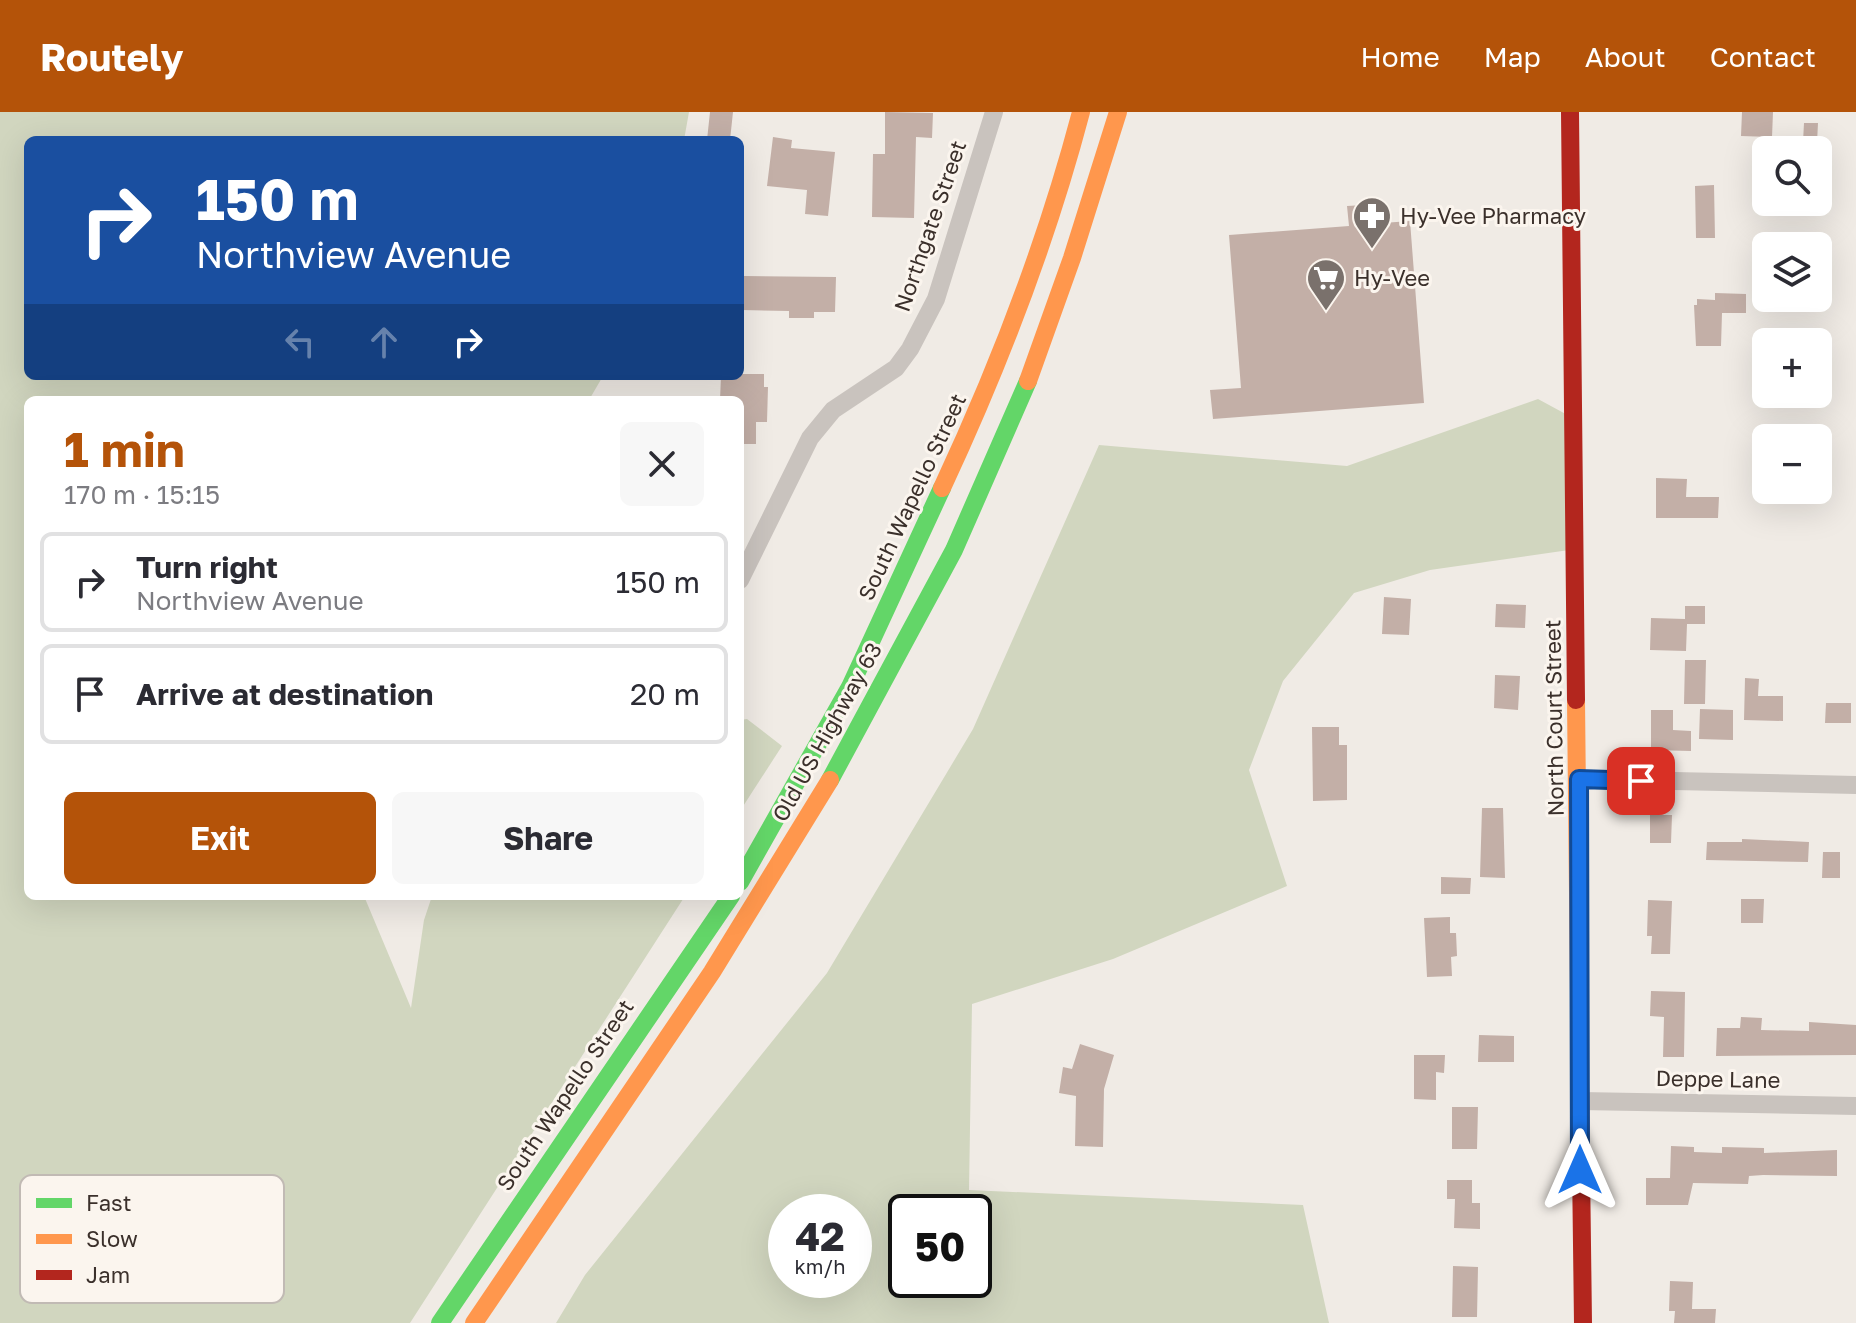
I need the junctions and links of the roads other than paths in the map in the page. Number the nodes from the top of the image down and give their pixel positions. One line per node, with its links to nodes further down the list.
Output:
1 (994, 112): 5 (street, Northgate Street)
2 (1081, 112): 8 (main road, South Wapello Street)
3 (1570, 112): 6 (main road, North Court Street)
4 (1114, 113): 13 (main road, Old US Highway 63)
5 (744, 572)
6 (1579, 779): 7 (street); 10 (main road, North Court Street)
7 (1856, 785)
8 (744, 875)
9 (728, 900): 12 (main road, South Wapello Street)
10 (1580, 1101): 11 (street, Deppe Lane); 14 (main road, North Court Street)
11 (1856, 1106)
12 (440, 1323)
13 (474, 1323)
14 (1583, 1323)

